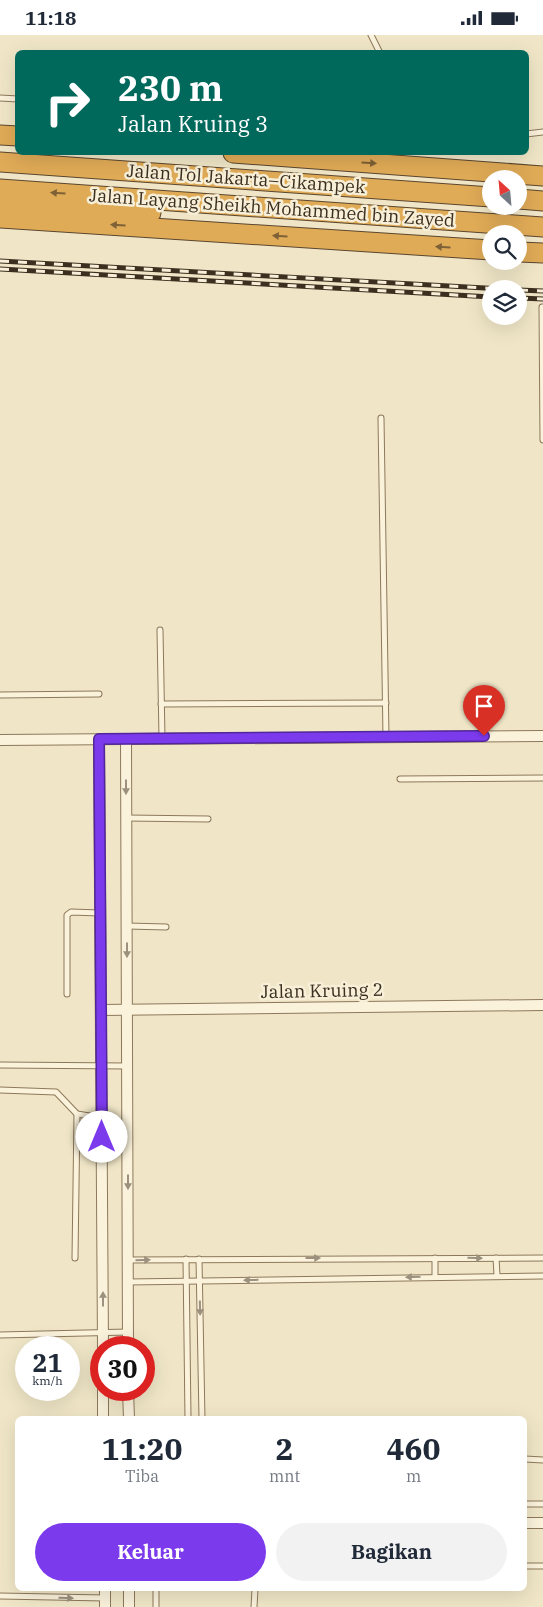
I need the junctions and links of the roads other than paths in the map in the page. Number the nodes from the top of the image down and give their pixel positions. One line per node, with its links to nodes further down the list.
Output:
1 (371, 35): 2 (lane)
2 (378, 50)
3 (0, 98): 4 (lane)
4 (15, 99)
5 (543, 132): 6 (lane)
6 (529, 134)
7 (0, 135): 8 (highway)
8 (15, 136)
9 (260, 155): 12 (highway, one-way to 12)
10 (0, 162): 14 (highway, Jalan Tol Jakarta–Cikampek)
11 (0, 172): 18 (highway, Jalan Layang Sheikh Mohammed bin Zayed)
12 (543, 176)
13 (0, 189): 22 (highway, Jalan Layang Sheikh Mohammed bin Zayed, one-way to 13)
14 (482, 196)
15 (528, 200): 16 (highway)
16 (543, 201)
17 (0, 202): 23 (highway)
18 (482, 203)
19 (528, 206): 20 (highway)
20 (543, 207)
21 (0, 218): 26 (highway, one-way to 21)
22 (543, 227)
23 (482, 235)
24 (527, 238): 25 (highway)
25 (543, 239)
26 (482, 249)
27 (527, 252): 28 (highway)
28 (543, 253)
29 (542, 307): 31 (lane)
30 (381, 418): 35 (lane)
31 (543, 439)
32 (160, 630): 36 (lane)
33 (99, 694): 34 (lane)
34 (0, 695)
35 (386, 703): 36 (lane); 38 (lane)
36 (161, 704): 39 (lane)
37 (543, 735): 38 (street)
38 (386, 737): 39 (street)
39 (162, 738): 41 (street)
40 (99, 739): 41 (street); 42 (street); 47 (street)
41 (126, 739): 45 (street, one-way to 45)
42 (0, 740)
43 (543, 778): 44 (lane)
44 (400, 779)
45 (126, 818): 46 (lane); 48 (street)
46 (208, 819)
47 (100, 913): 50 (lane); 52 (street)
48 (127, 926): 49 (lane); 53 (street, one-way to 53)
49 (166, 927)
50 (67, 994)
51 (543, 1005): 53 (street, Jalan Kruing 2)
52 (101, 1010): 53 (street, Jalan Kruing 2); 56 (street)
53 (127, 1010): 55 (street)
54 (0, 1065): 56 (lane)
55 (127, 1066): 56 (lane); 66 (street, one-way to 66)
56 (101, 1067): 59 (street)
57 (0, 1090): 58 (lane)
58 (76, 1115): 59 (lane); 61 (lane)
59 (102, 1118): 73 (street, one-way to 59)
60 (435, 1257): 62 (lane, one-way to 62); 65 (lane, one-way to 60); 69 (lane)
61 (75, 1258)
62 (496, 1258): 63 (lane); 67 (lane)
63 (543, 1258)
64 (186, 1259): 65 (lane); 66 (lane, one-way to 64); 70 (lane)
65 (199, 1259): 71 (lane)
66 (128, 1260): 72 (street)
67 (497, 1275): 68 (lane); 69 (lane)
68 (543, 1276)
69 (435, 1277): 71 (lane, one-way to 71)
70 (185, 1281): 71 (lane); 72 (lane); 78 (lane)
71 (199, 1281): 79 (lane, one-way to 79)
72 (128, 1282): 74 (street)
73 (103, 1332): 74 (lane); 75 (lane); 76 (street)
74 (128, 1332): 77 (street)
75 (0, 1335)
76 (103, 1336)
77 (128, 1336)
78 (188, 1371): 79 (lane); 84 (lane)
79 (201, 1371): 85 (lane)
80 (103, 1401): 82 (street)
81 (128, 1401): 83 (street)
82 (104, 1416)
83 (128, 1416)
84 (188, 1416)
85 (202, 1416)
86 (527, 1459): 87 (lane)
87 (543, 1460)
88 (527, 1504): 89 (lane)
89 (543, 1504)
90 (527, 1523): 91 (street)
91 (543, 1523)
92 (527, 1566): 93 (lane)
93 (543, 1566)
94 (129, 1591): 99 (street)
95 (156, 1591): 100 (lane)
96 (255, 1591): 101 (lane)
97 (0, 1596): 98 (lane, one-way to 98)
98 (105, 1598)
99 (129, 1607)
100 (156, 1607)
101 (254, 1607)

